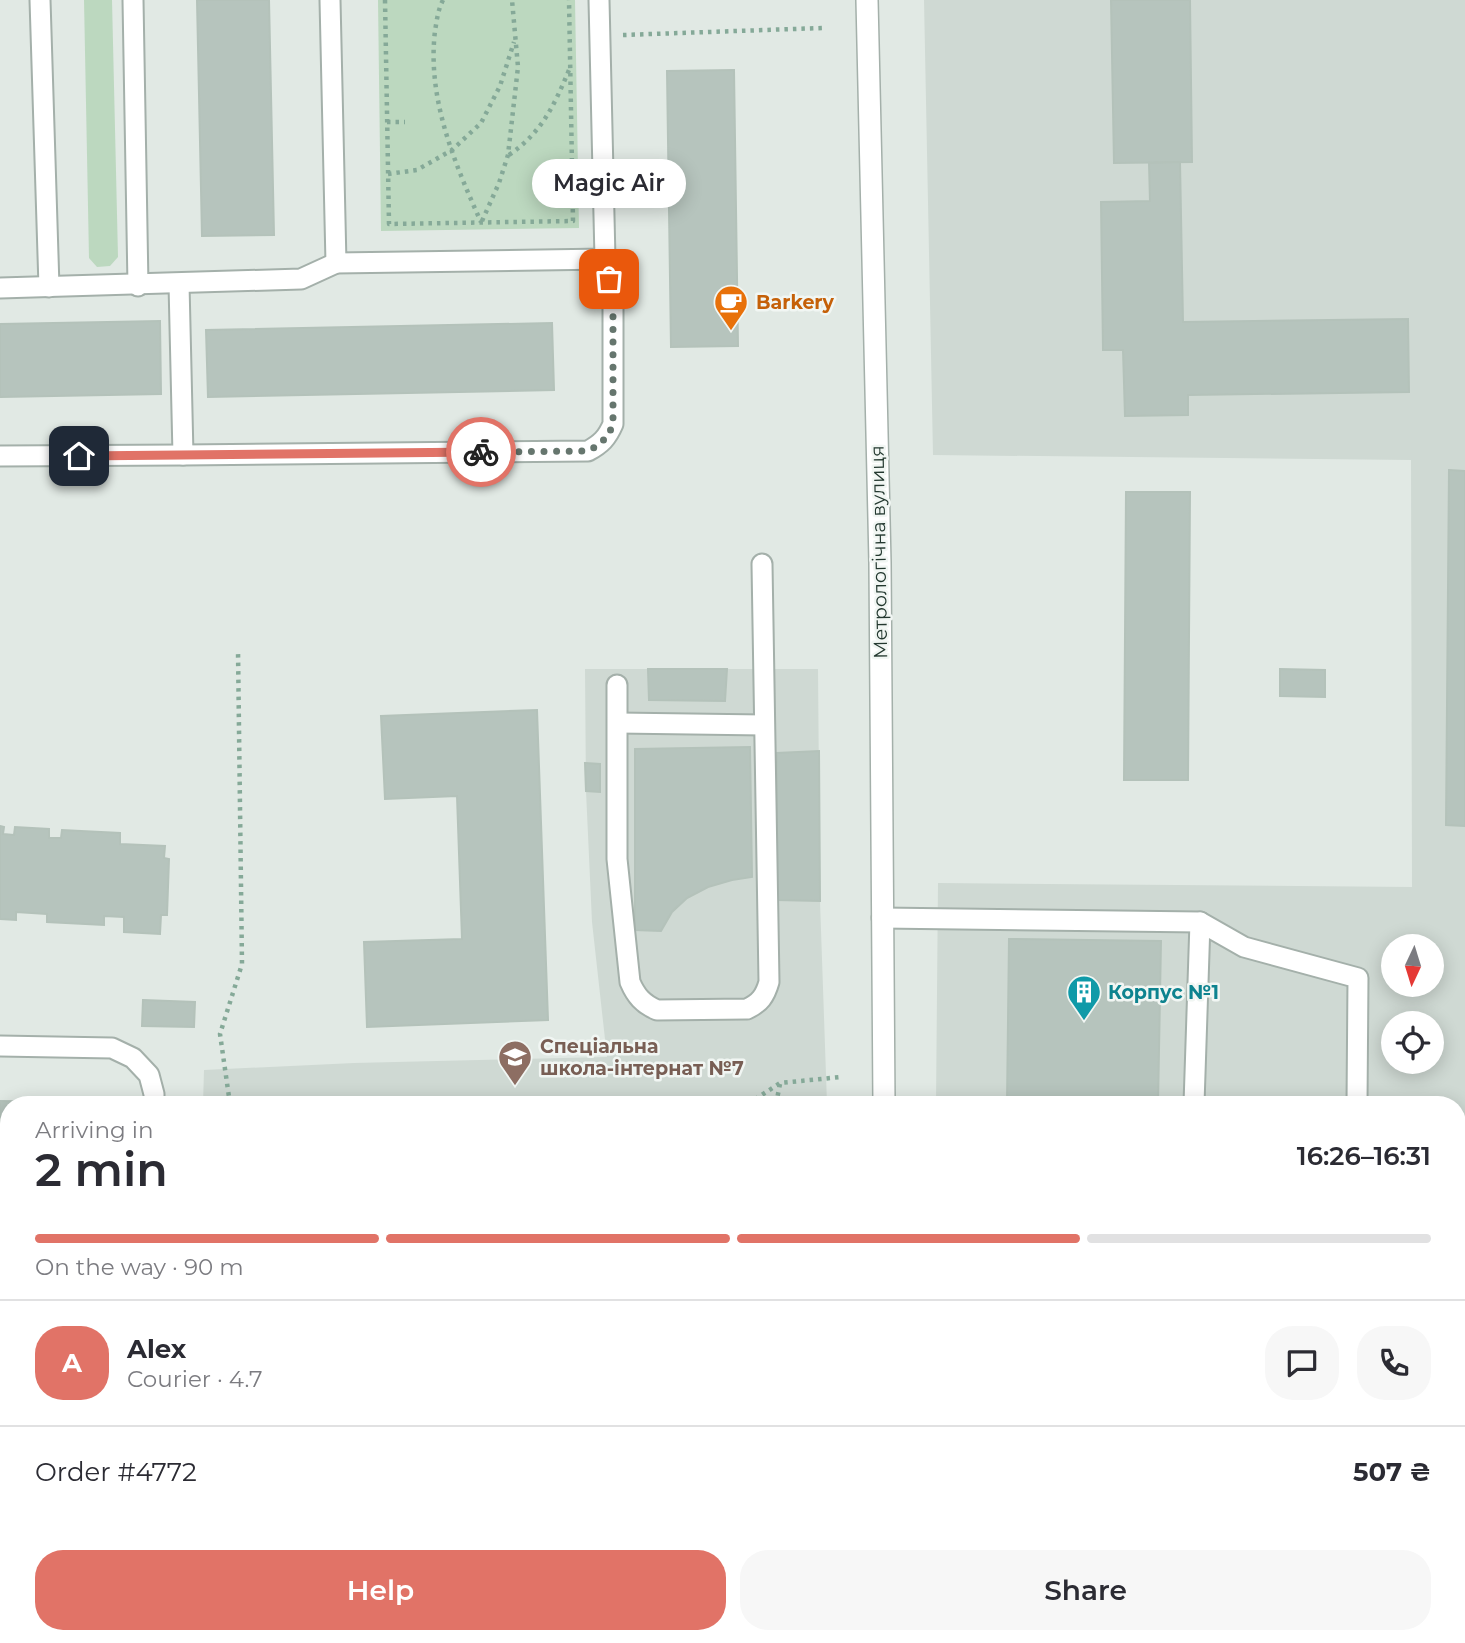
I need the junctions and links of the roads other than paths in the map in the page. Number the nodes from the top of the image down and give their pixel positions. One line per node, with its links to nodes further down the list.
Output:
1 (40, 0): 11 (lane)
2 (133, 0): 9 (lane)
3 (330, 0): 7 (lane)
4 (599, 0): 6 (lane)
5 (867, 0): 18 (street, Метрологічна вулиця)
6 (605, 259): 7 (lane); 12 (lane)
7 (336, 263): 8 (lane)
8 (179, 284): 9 (lane); 12 (lane)
9 (138, 286): 11 (lane)
10 (0, 288): 11 (lane)
11 (49, 288)
12 (184, 455): 13 (lane)
13 (0, 456)
14 (762, 564): 17 (lane)
15 (617, 685): 16 (lane)
16 (618, 723): 17 (lane); 17 (lane)
17 (764, 725)
18 (883, 918): 19 (lane); 22 (street, Метрологічна вулиця)
19 (1200, 922): 23 (lane); 24 (lane)
20 (0, 1046): 21 (lane)
21 (154, 1096)
22 (884, 1096)
23 (1194, 1096)
24 (1357, 1096)

